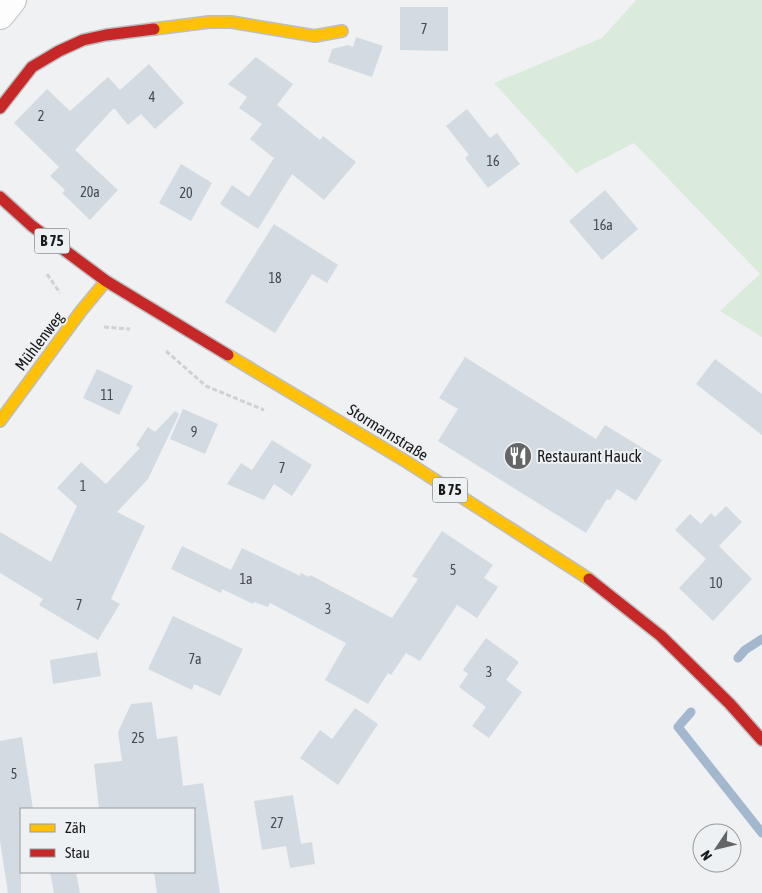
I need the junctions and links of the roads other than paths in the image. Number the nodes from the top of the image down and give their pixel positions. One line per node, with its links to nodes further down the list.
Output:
1 (12, 0): 2 (street)
2 (0, 15)
3 (342, 31): 4 (main road)
4 (0, 108)
5 (0, 197): 6 (main road, Stormarnstraße / B 75)
6 (106, 281): 7 (main road, Mühlenweg); 8 (main road, Stormarnstraße / B 75)
7 (0, 421)
8 (762, 740)

